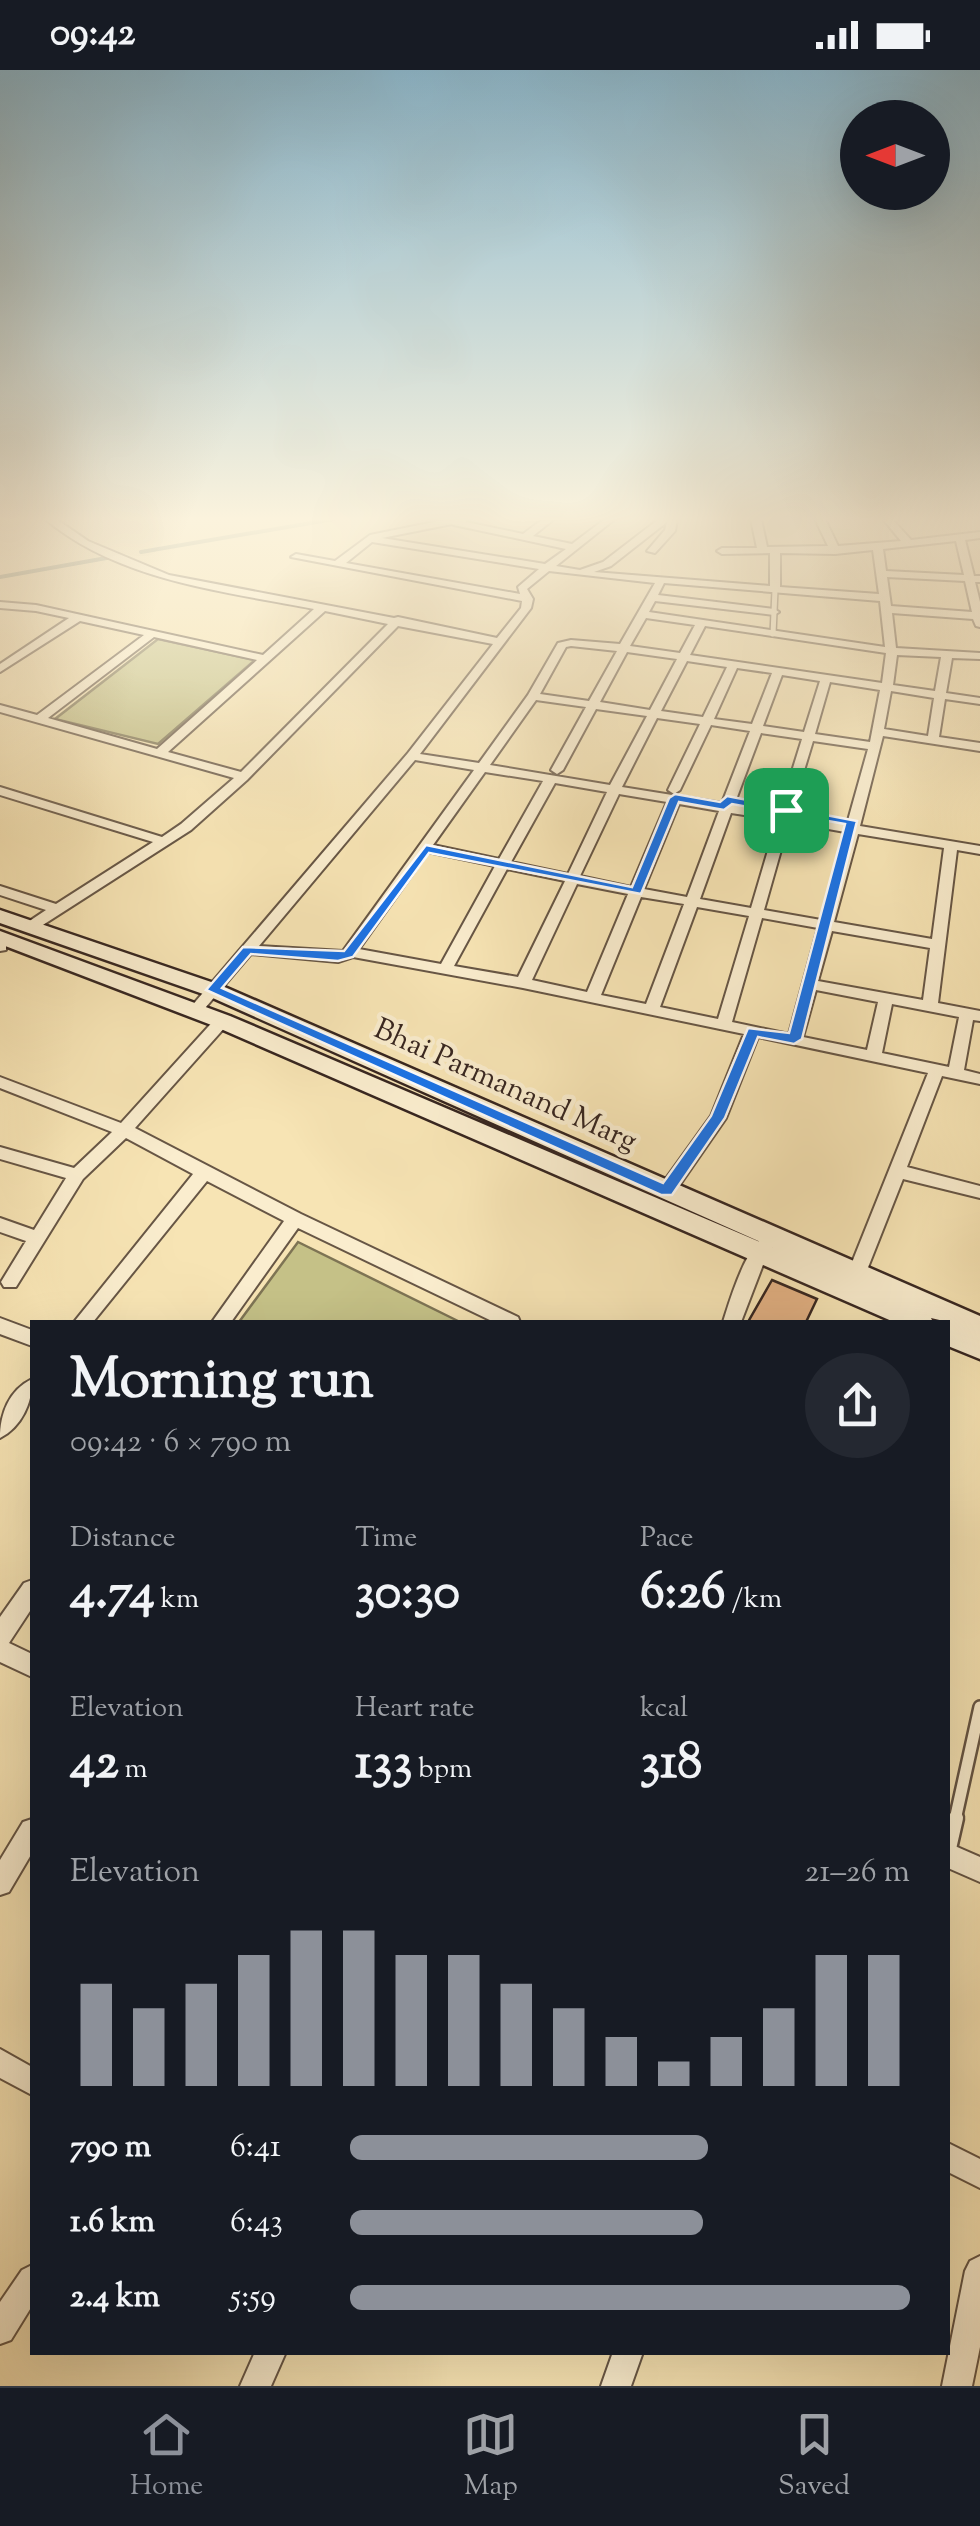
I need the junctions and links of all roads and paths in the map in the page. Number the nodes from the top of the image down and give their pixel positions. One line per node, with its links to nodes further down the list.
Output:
1 (62, 627): 24 (street)
2 (119, 627): 13 (street)
3 (301, 627): 22 (street)
4 (391, 627): 45 (street)
5 (431, 627): 15 (street)
6 (511, 627): 15 (street)
7 (635, 627): 17 (street)
8 (699, 627): 21 (street)
9 (730, 627): 12 (street)
10 (773, 627): 14 (lane)
11 (889, 627): 18 (street)
12 (758, 631): 14 (street); 23 (street)
13 (152, 634): 22 (street); 34 (street)
14 (773, 634): 16 (street)
15 (499, 642): 42 (street)
16 (827, 642): 18 (street); 26 (street)
17 (623, 648): 21 (street); 29 (street); 31 (street)
18 (892, 651): 19 (street); 27 (street)
19 (947, 654): 20 (street); 28 (street)
20 (980, 656)
21 (684, 657): 23 (street); 33 (street)
22 (266, 659): 41 (street)
23 (739, 665): 25 (street); 35 (street)
24 (0, 669)
25 (778, 671): 26 (street); 36 (street)
26 (820, 677): 27 (street); 37 (street)
27 (886, 686): 28 (street); 38 (street)
28 (942, 695): 30 (street); 39 (street)
29 (533, 696): 31 (street); 43 (street)
30 (980, 701)
31 (592, 705): 33 (street); 44 (street)
32 (0, 708): 34 (street)
33 (655, 714): 35 (street); 46 (street)
34 (39, 719): 41 (street)
35 (709, 722): 36 (street); 48 (street)
36 (757, 729): 37 (street); 49 (street)
37 (809, 736): 38 (street); 50 (street)
38 (876, 739): 39 (street); 51 (street)
39 (932, 740): 40 (street)
40 (980, 747)
41 (160, 753): 45 (street)
42 (412, 756): 43 (street); 68 (street)
43 (486, 761): 44 (street); 55 (street)
44 (554, 774): 46 (street); 56 (street)
45 (244, 777): 52 (street)
46 (618, 784): 48 (street); 57 (street)
47 (0, 791): 52 (street)
48 (675, 794): 49 (street); 59 (street)
49 (726, 803): 50 (street); 60 (street)
50 (785, 813): 51 (street); 62 (street)
51 (851, 824): 53 (street); 54 (street); 64 (street)
52 (165, 842): 61 (street)
53 (951, 845): 54 (street); 67 (street)
54 (980, 846)
55 (426, 848): 56 (street); 69 (street)
56 (505, 865): 57 (street); 70 (street)
57 (574, 879): 59 (street); 71 (street)
58 (0, 890): 61 (street)
59 (637, 892): 60 (street); 74 (street)
60 (692, 902): 62 (street); 78 (street)
61 (56, 909): 65 (street)
62 (757, 913): 64 (street); 81 (street)
63 (0, 916): 65 (street, Bhai Parmanand Marg)
64 (827, 926): 67 (street); 72 (street)
65 (30, 927): 73 (street, Bhai Parmanand Marg)
66 (2, 944): 77 (street, Bhai Parmanand Marg)
67 (938, 945): 76 (street)
68 (248, 950): 69 (street); 73 (street)
69 (350, 952): 70 (street)
70 (445, 969): 71 (street)
71 (523, 983): 74 (street)
72 (810, 984): 75 (street); 83 (street)
73 (213, 990): 77 (street); 93 (street, Bhai Parmanand Marg)
74 (592, 998): 78 (street)
75 (886, 998): 76 (street); 84 (street)
76 (930, 1007): 79 (street)
77 (195, 1010): 80 (street, Bhai Parmanand Marg)
78 (651, 1010): 81 (street)
79 (974, 1015): 85 (street)
80 (222, 1021): 88 (street); 98 (street, Bhai Parmanand Marg)
81 (724, 1025): 82 (street)
82 (753, 1031): 83 (street); 93 (street)
83 (794, 1039): 84 (street)
84 (874, 1056): 85 (street)
85 (946, 1072): 86 (street); 90 (street)
86 (980, 1079)
87 (0, 1082): 88 (street)
88 (124, 1130): 91 (street); 92 (street)
89 (0, 1152): 92 (street)
90 (897, 1171): 94 (street); 99 (street)
91 (204, 1172): 95 (street); 101 (street)
92 (77, 1176): 97 (street)
93 (666, 1191): 98 (street, Bhai Parmanand Marg)
94 (980, 1192)
95 (294, 1219): 102 (street); 103 (street)
96 (0, 1225): 97 (street)
97 (38, 1238): 100 (street)
98 (764, 1246): 99 (street, Bhai Parmanand Marg); 104 (street); 105 (street, Bhai Parmanand Marg)
99 (856, 1275): 107 (street, Bhai Parmanand Marg)
100 (10, 1282)
101 (85, 1320)
102 (222, 1320)
103 (507, 1320)
104 (733, 1320)
105 (916, 1320)
106 (0, 1326): 109 (street)
107 (980, 1328)
108 (950, 1335): 110 (street)
109 (30, 1337)
110 (980, 1348)
111 (30, 1390): 112 (street)
112 (0, 1430)
113 (30, 1593): 114 (street)
114 (0, 1636)
115 (0, 1650): 116 (street)
116 (30, 1665)
117 (980, 1706): 119 (lane)
118 (30, 1839): 122 (street)
119 (950, 1845)
120 (950, 1855): 121 (street)
121 (980, 1870)
122 (0, 1883)
123 (0, 2064): 124 (street)
124 (30, 2081)
125 (950, 2158): 126 (street)
126 (980, 2174)
127 (980, 2271): 134 (street)
128 (30, 2283): 129 (street)
129 (0, 2329)
130 (270, 2355): 132 (street)
131 (627, 2355): 133 (street)
132 (256, 2386)
133 (616, 2386)
134 (957, 2386)

